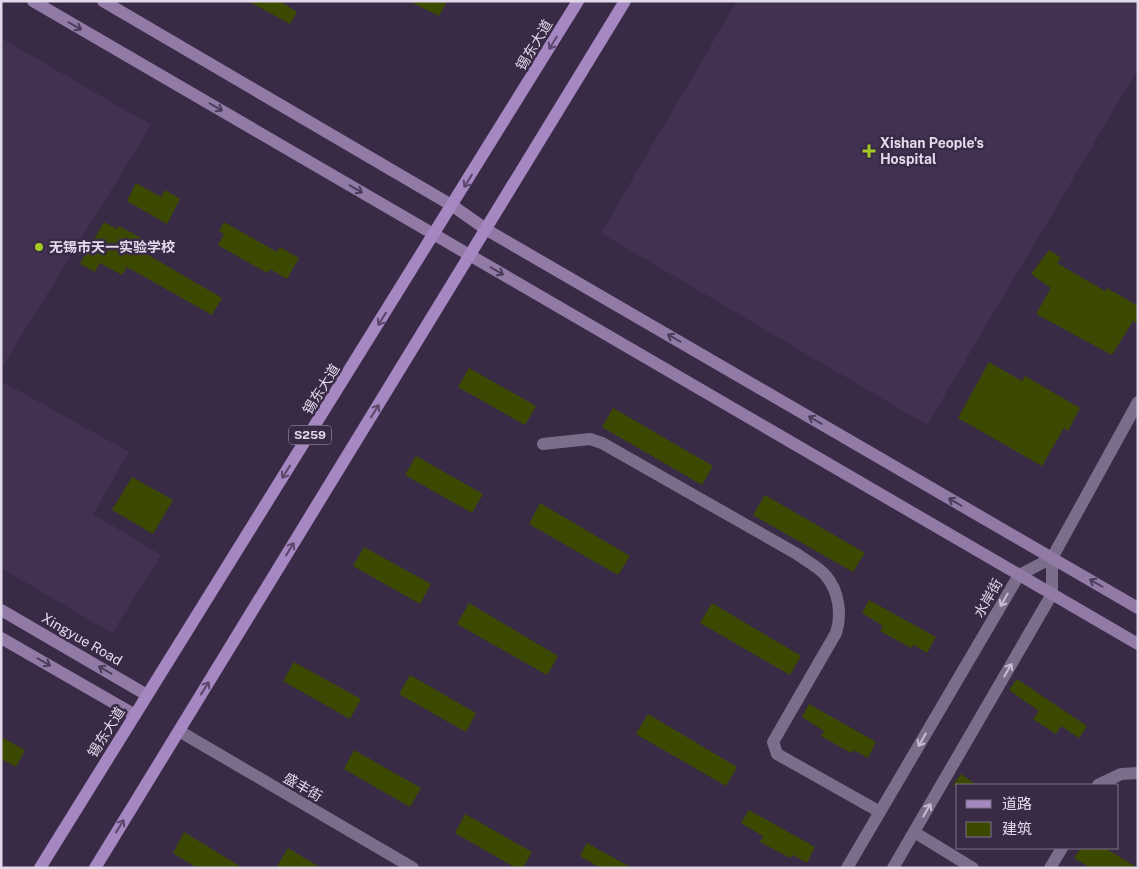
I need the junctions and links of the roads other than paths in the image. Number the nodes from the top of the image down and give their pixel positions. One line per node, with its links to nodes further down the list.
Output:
1 (33, 1): 7 (main road, one-way to 7)
2 (103, 1): 5 (main road)
3 (578, 1): 5 (main road, 锡东大道 / S259, one-way to 5)
4 (626, 1): 6 (main road, S259)
5 (453, 206): 6 (main road); 7 (main road, 锡东大道 / S259)
6 (487, 230): 8 (main road, S259); 11 (main road, one-way to 6)
7 (435, 234): 8 (main road); 18 (main road, 锡东大道 / S259, one-way to 18)
8 (471, 256): 12 (main road, one-way to 12); 20 (main road, S259, one-way to 8)
9 (1138, 402): 11 (street)
10 (544, 444): 23 (street)
11 (1052, 558): 12 (street, 水岸街); 13 (street); 14 (main road, one-way to 11)
12 (1019, 575): 13 (main road); 23 (street, 水岸街, one-way to 23)
13 (1052, 594): 17 (main road); 24 (street, one-way to 13)
14 (1138, 608)
15 (1, 610): 18 (main road, Xingyue Road, one-way to 15)
16 (1, 638): 19 (main road, one-way to 19)
17 (1138, 644)
18 (148, 695): 19 (main road, 锡东大道 / S259)
19 (135, 715): 27 (main road, 锡东大道 / S259)
20 (179, 731): 26 (street, 盛丰街); 28 (main road, S259, one-way to 20)
21 (1138, 773): 22 (street)
22 (1100, 784)
23 (880, 812): 29 (street, 水岸街)
24 (914, 832): 30 (street); 31 (street)
25 (1061, 849): 32 (street)
26 (406, 866)
27 (40, 868)
28 (95, 868)
29 (847, 868)
30 (894, 868)
31 (973, 868)
32 (1050, 868)

